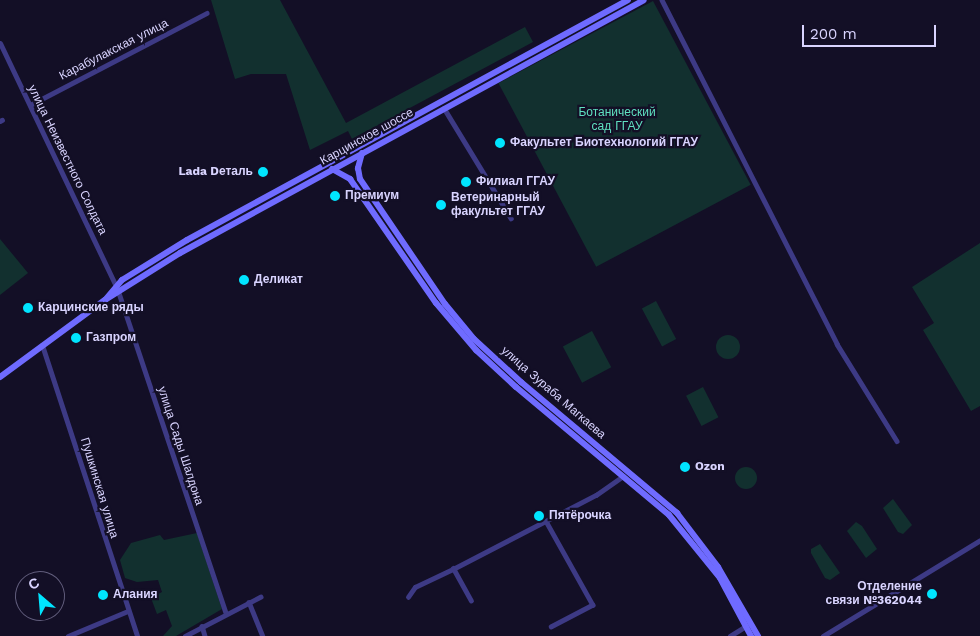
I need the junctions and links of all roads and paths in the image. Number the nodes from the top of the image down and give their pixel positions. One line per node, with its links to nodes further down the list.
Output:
1 (628, 0): 8 (main road, Карцинское шоссе)
2 (644, 0): 7 (main road, Карцинское шоссе)
3 (662, 0): 22 (street)
4 (207, 13): 6 (street, Карабулакская улица)
5 (0, 43): 6 (street, улица Неизвестного Солдата)
6 (30, 105): 16 (street, улица Неизвестного Солдата)
7 (444, 108): 9 (main road, Карцинское шоссе); 15 (street)
8 (354, 149): 10 (main road, Карцинское шоссе); 11 (main road)
9 (362, 153): 11 (main road, Карцинское шоссе); 13 (main road)
10 (338, 158): 11 (main road); 16 (main road, Карцинское шоссе)
11 (348, 160): 12 (main road, Карцинское шоссе); 13 (main road, улица Зураба Магкаева); 14 (main road)
12 (332, 169): 14 (main road, улица Зураба Магкаева); 17 (main road, Карцинское шоссе)
13 (358, 175): 21 (main road, улица Зураба Магкаева)
14 (350, 179): 21 (main road, улица Зураба Магкаева)
15 (511, 218)
16 (116, 285): 17 (street, улица Сады Шалдона); 18 (main road, Карцинское шоссе)
17 (119, 293): 18 (main road, Карцинское шоссе); 32 (street, улица Сады Шалдона)
18 (105, 300): 19 (main road, Карцинское шоссе)
19 (42, 345): 20 (main road, Карцинское шоссе); 31 (street, Пушкинская улица)
20 (0, 377)
21 (518, 385): 23 (main road, улица Зураба Магкаева); 43 (main road, улица Зураба Магкаева)
22 (897, 441)
23 (624, 476): 24 (street); 34 (main road, улица Зураба Магкаева)
24 (546, 521): 26 (street); 35 (street)
25 (980, 540): 44 (street)
26 (453, 569): 28 (street); 30 (street)
27 (260, 597): 29 (street)
28 (408, 597)
29 (249, 602): 32 (street); 40 (street)
30 (471, 602)
31 (128, 611): 36 (street); 37 (street, Пушкинская улица)
32 (226, 612): 33 (street)
33 (202, 626): 38 (street); 39 (street)
34 (746, 626): 41 (street); 42 (main road, улица Зураба Магкаева)
35 (551, 627)
36 (68, 636)
37 (137, 636)
38 (185, 636)
39 (205, 636)
40 (262, 636)
41 (730, 636)
42 (752, 636)
43 (758, 636)
44 (823, 636)

